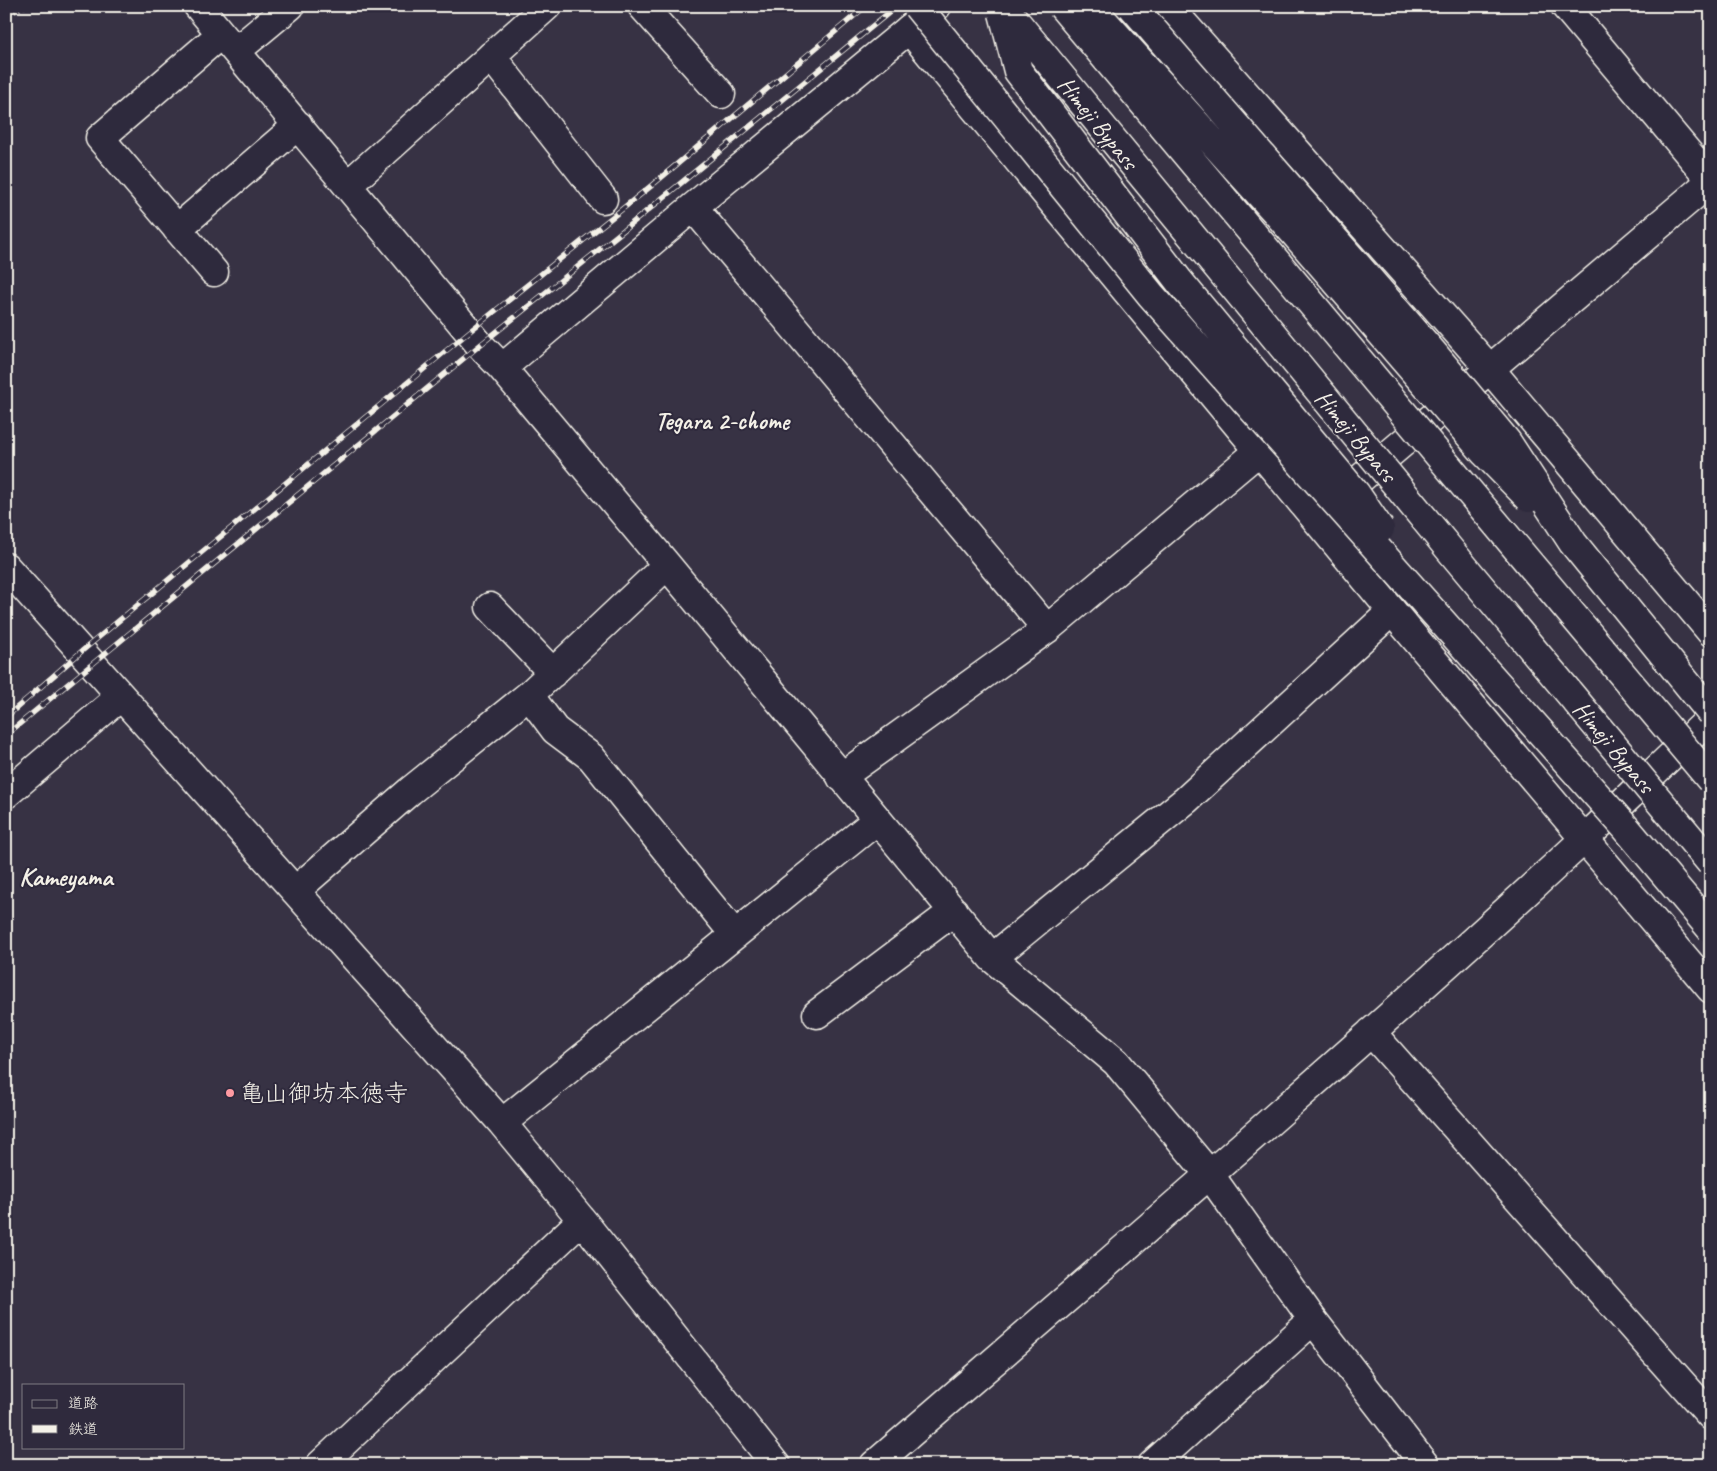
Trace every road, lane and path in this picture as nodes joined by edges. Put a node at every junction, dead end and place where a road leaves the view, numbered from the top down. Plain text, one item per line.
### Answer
1 (26, 6) edge
2 (198, 6) edge
3 (290, 6) edge
4 (547, 6) edge
5 (642, 6) edge
6 (937, 6) edge
7 (1002, 6) edge
8 (1062, 6) edge
9 (1090, 6) edge
10 (1132, 6) edge
11 (1168, 6) edge
12 (1565, 6) edge
13 (6, 17) edge
14 (913, 18) edge
15 (229, 42) junction
16 (491, 56) junction
17 (721, 94) dead end
18 (298, 126) junction
19 (1711, 180) edge
20 (348, 185) junction
21 (603, 199) dead end
22 (693, 207) junction
23 (177, 228) junction
24 (214, 272) dead end
25 (502, 368) junction
26 (1490, 369) junction
27 (1260, 451) junction
28 (1314, 517) junction
29 (1573, 543) junction
30 (667, 565) junction
31 (6, 566) edge
32 (490, 607) dead end
33 (1392, 611) junction
34 (1047, 629) junction
35 (1449, 629) junction
36 (1711, 632) edge
37 (553, 672) junction
38 (529, 695) junction
39 (121, 696) junction
40 (1711, 713) edge
41 (1711, 718) edge
42 (841, 777) junction
43 (1711, 780) edge
44 (6, 794) edge
45 (877, 820) junction
46 (1584, 839) junction
47 (1711, 863) edge
48 (295, 891) junction
49 (954, 911) junction
50 (1711, 929) edge
51 (735, 935) junction
52 (992, 958) junction
53 (1711, 989) edge
54 (817, 1014) dead end
55 (1371, 1032) junction
56 (502, 1123) junction
57 (1210, 1175) junction
58 (582, 1220) junction
59 (1314, 1320) junction
60 (1711, 1416) edge
61 (335, 1460) edge
62 (776, 1465) edge
63 (874, 1465) edge
64 (1152, 1465) edge
65 (1425, 1465) edge

1 - 13 path
2 - 15 main road
3 - 15 main road
4 - 16 main road
5 - 17 main road
6 - 14 main road
7 - 35 main road, bridge
7 - 47 main road, Himeji Bypass, bridge
8 - 43 main road, Himeji Bypass, bridge
9 - 29 main road, bridge
10 - 29 main road, bridge
11 - 26 main road
12 - 19 main road
14 - 22 main road
14 - 27 main road
14 - 35 main road, bridge
15 - 18 main road
15 - 23 main road
16 - 20 main road
16 - 21 main road
18 - 20 main road
18 - 23 main road
19 - 26 main road
20 - 25 main road
22 - 25 main road
22 - 34 main road
23 - 24 main road
25 - 30 main road
26 - 28 main road
26 - 36 main road
27 - 28 main road
27 - 34 main road
28 - 33 main road
29 - 40 main road, bridge
30 - 37 main road
30 - 42 main road
31 - 39 main road
32 - 37 main road
33 - 46 main road
33 - 52 main road
34 - 42 main road
35 - 50 main road, bridge
37 - 38 main road
38 - 48 main road
38 - 51 main road
39 - 44 main road
39 - 48 main road
41 - 46 main road
42 - 45 main road
45 - 49 main road
45 - 51 main road
46 - 53 main road
46 - 55 main road
48 - 56 main road
49 - 52 main road
49 - 54 main road
51 - 56 main road
52 - 57 main road
55 - 57 main road
55 - 60 main road
56 - 58 main road
57 - 59 main road
57 - 63 main road
58 - 61 main road
58 - 62 main road
59 - 64 main road
59 - 65 main road

